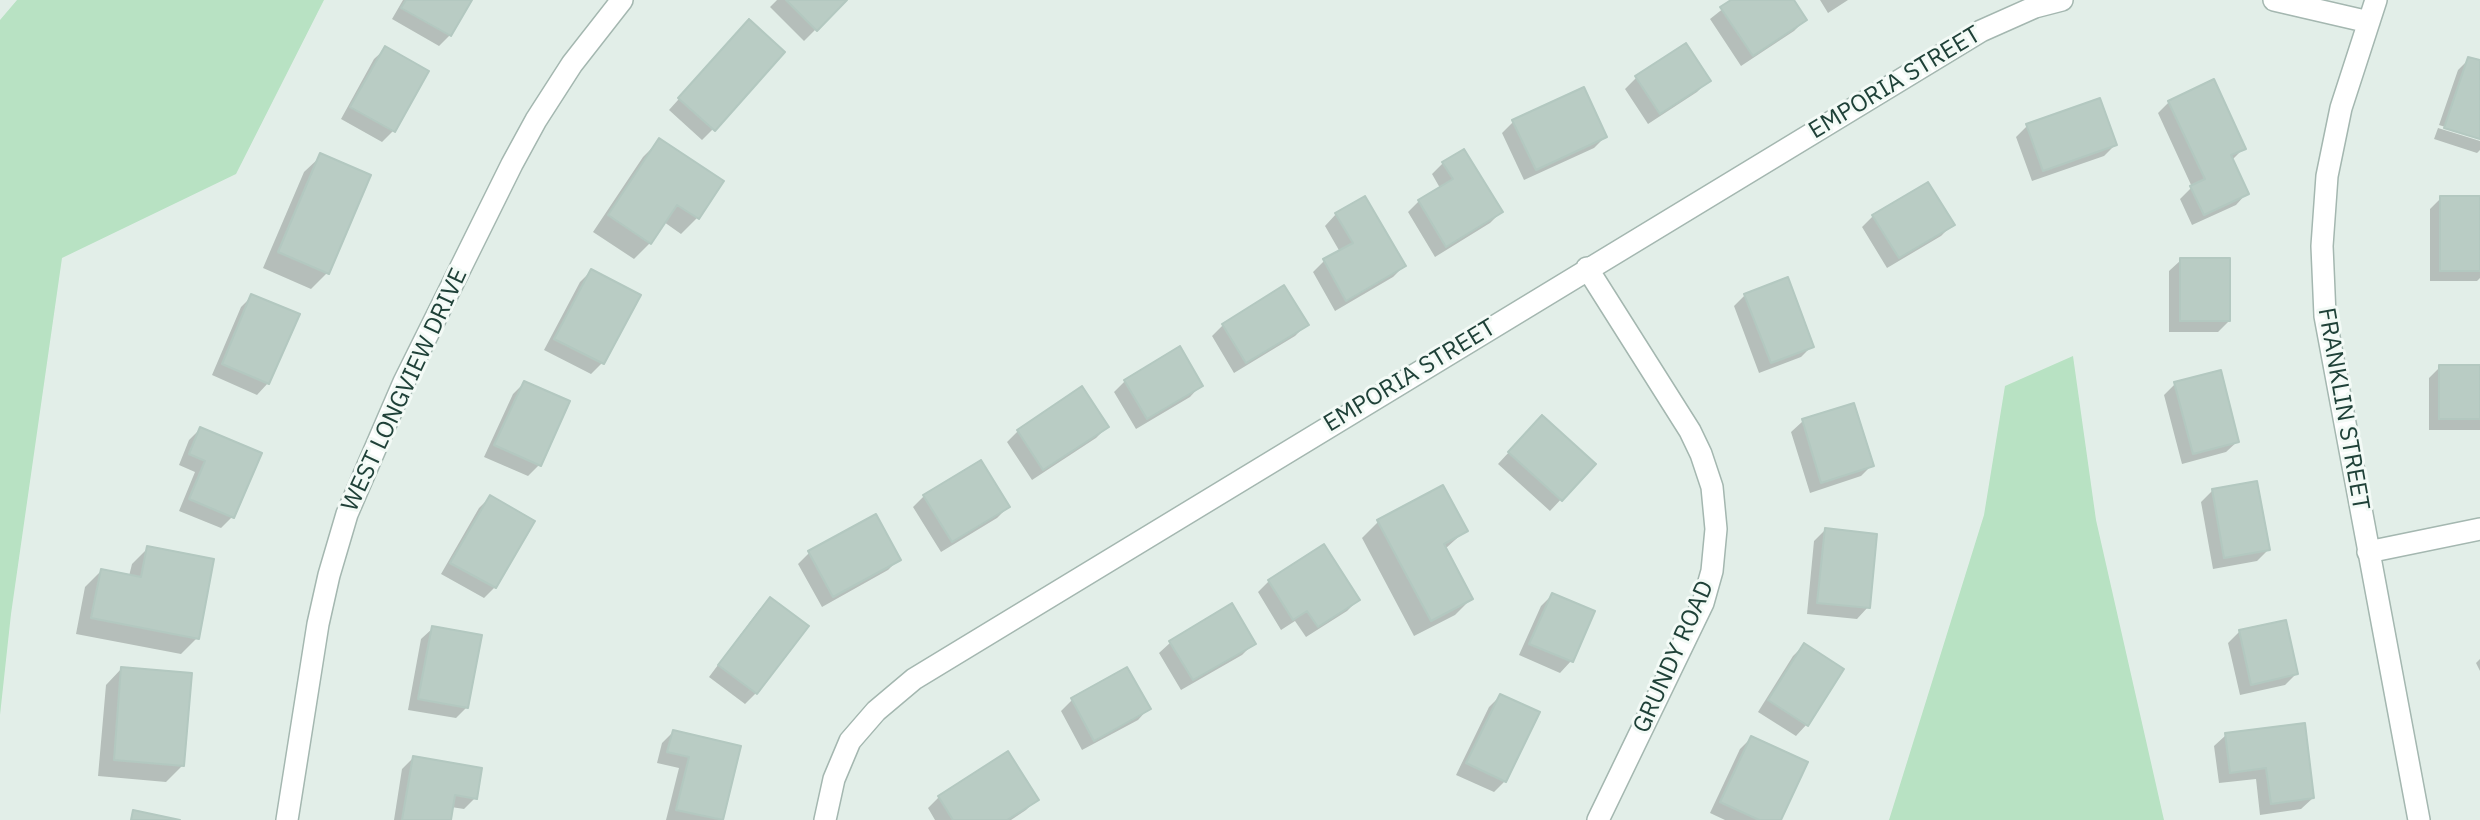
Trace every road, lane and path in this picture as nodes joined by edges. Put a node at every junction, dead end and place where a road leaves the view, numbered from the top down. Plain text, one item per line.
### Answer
1 (622, 0) edge
2 (2062, 0) edge
3 (2274, 0) edge
4 (2376, 0) edge
5 (2369, 22) junction
6 (1587, 268) junction
7 (2480, 529) edge
8 (2368, 552) junction
9 (287, 820) edge
10 (825, 820) edge
11 (1598, 820) edge
12 (2419, 820) edge

1 - 9 street, WEST LONGVIEW DRIVE
2 - 6 street, EMPORIA STREET
3 - 5 street
4 - 5 street, FRANKLIN STREET
5 - 8 street, FRANKLIN STREET
6 - 10 street, EMPORIA STREET
6 - 11 street, GRUNDY ROAD
7 - 8 street
8 - 12 street, FRANKLIN STREET

